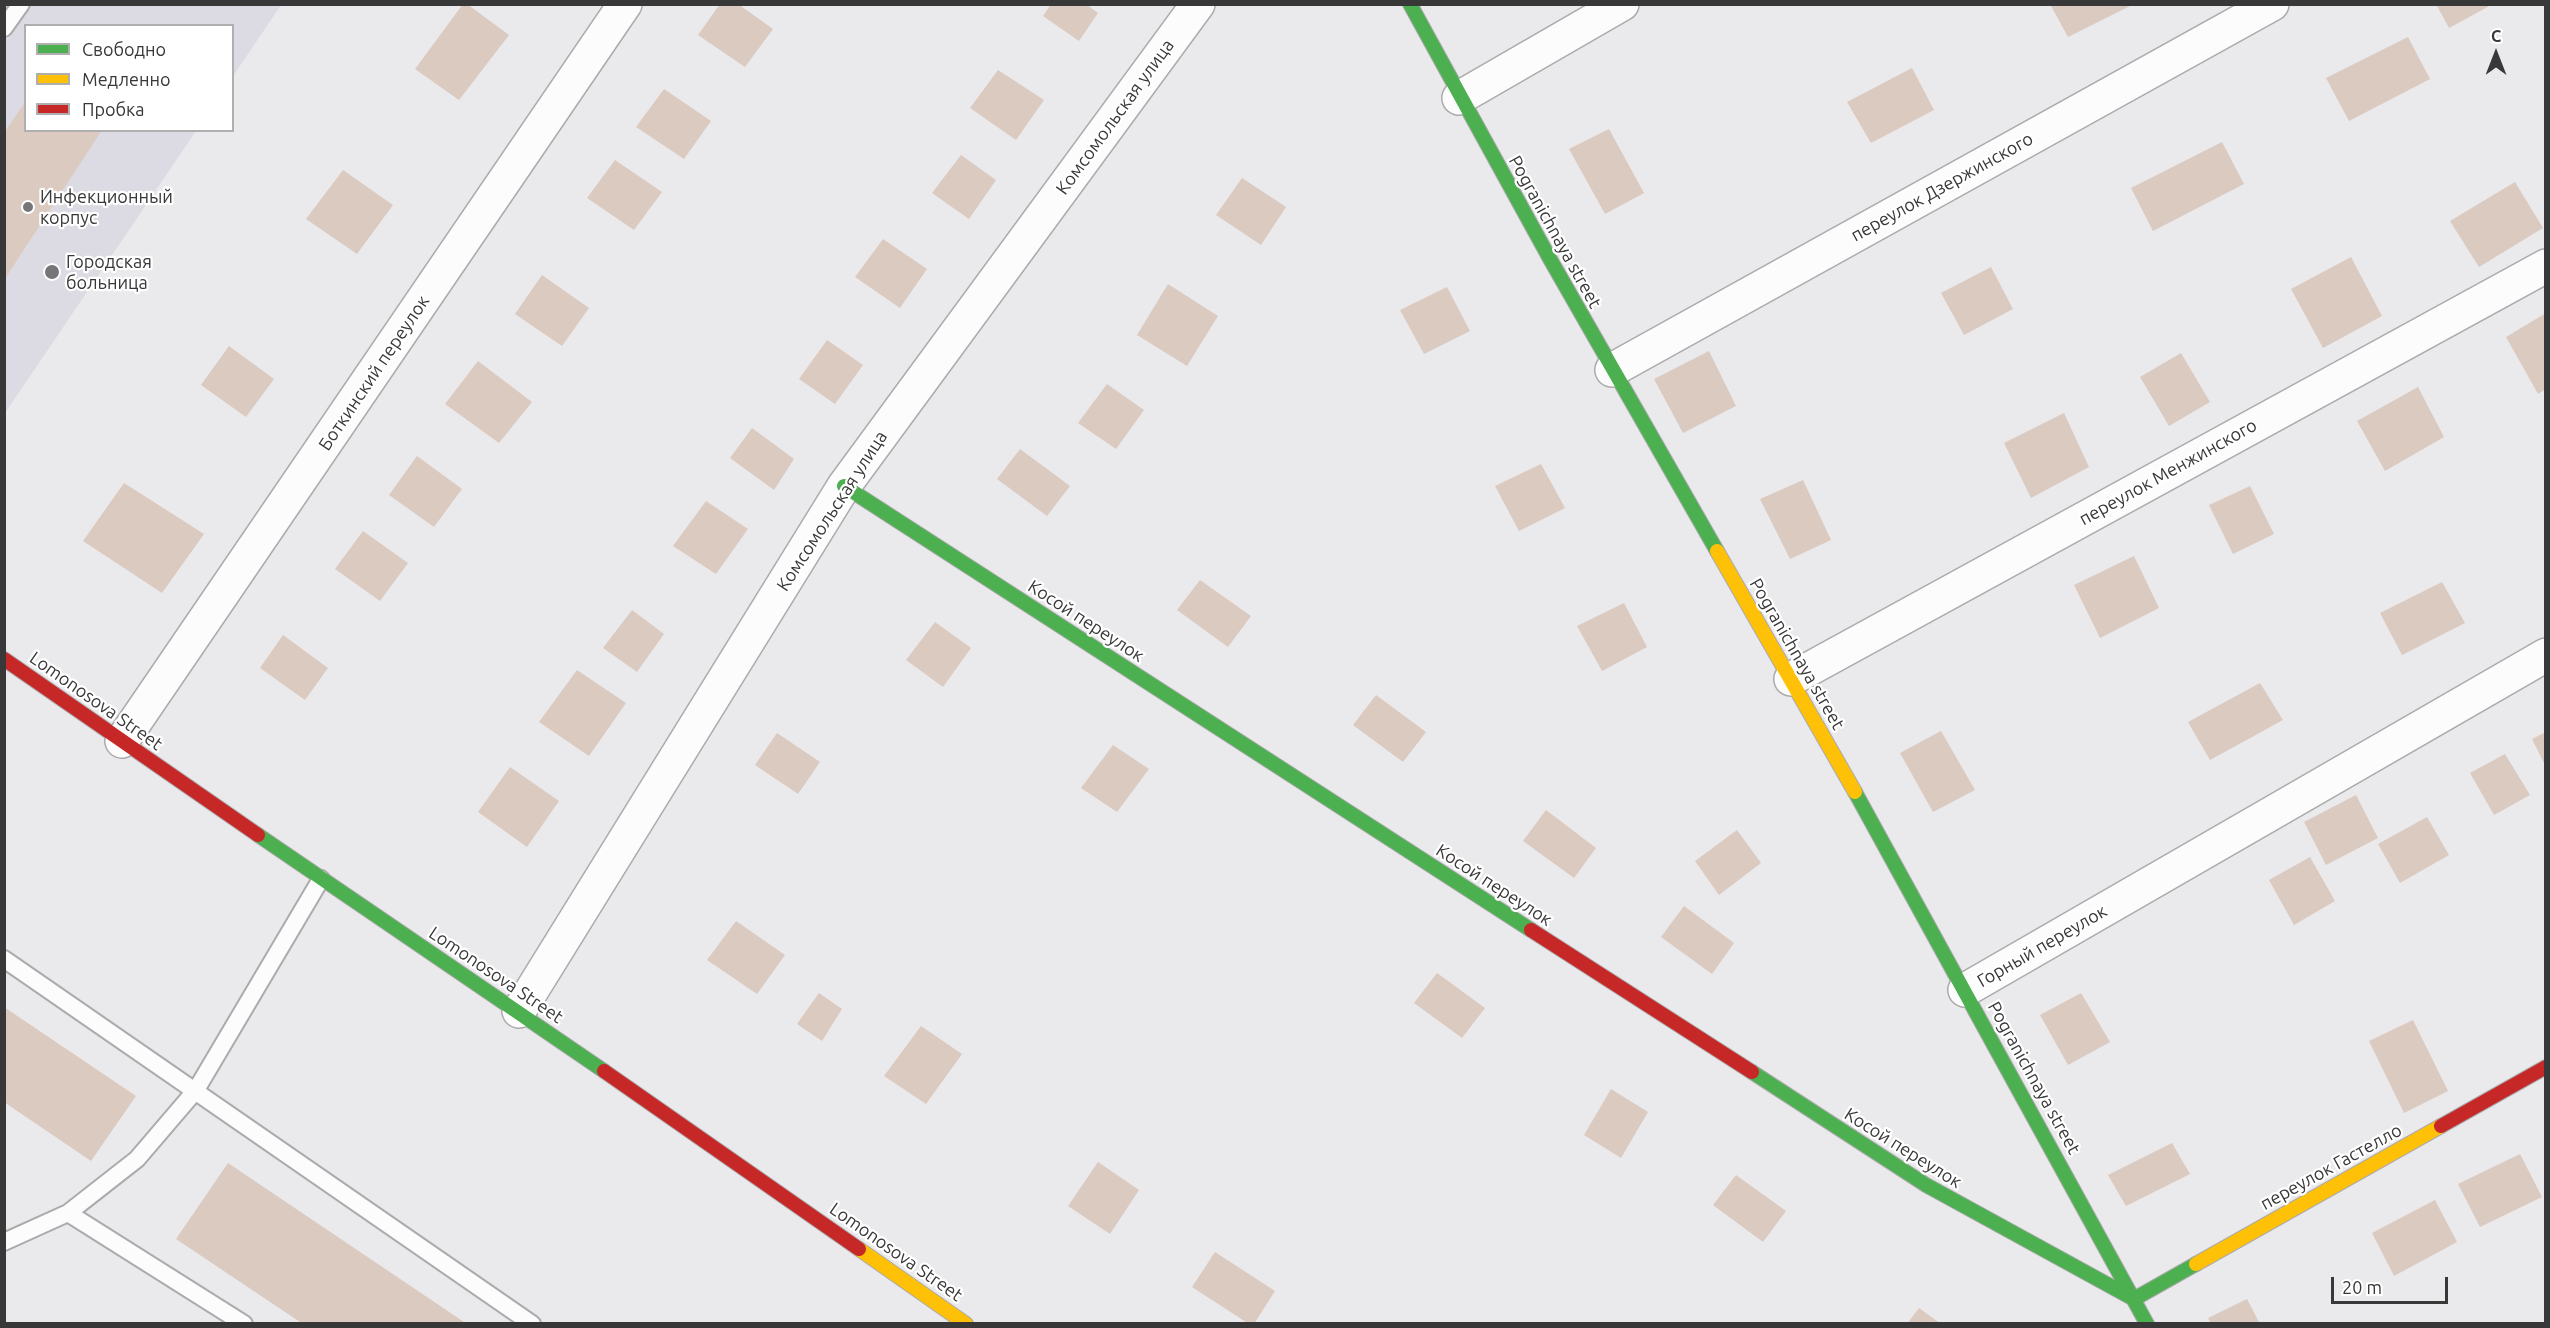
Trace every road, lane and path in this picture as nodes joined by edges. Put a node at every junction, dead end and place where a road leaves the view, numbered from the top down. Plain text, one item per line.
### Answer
1 (21, 4) edge
2 (626, 4) edge
3 (1198, 4) edge
4 (1410, 4) edge
5 (1622, 4) edge
6 (2272, 4) edge
7 (4, 28) edge
8 (1459, 98) junction
9 (2546, 266) edge
10 (1612, 370) junction
11 (844, 486) junction
12 (2546, 654) edge
13 (4, 659) edge
14 (2546, 660) edge
15 (1791, 679) junction
16 (122, 741) junction
17 (321, 879) junction
18 (4, 959) edge
19 (1965, 990) junction
20 (519, 1011) junction
21 (2546, 1067) edge
22 (196, 1090) junction
23 (68, 1213) junction
24 (4, 1242) edge
25 (2134, 1299) junction
26 (244, 1323) edge
27 (532, 1323) edge
28 (966, 1323) edge
29 (2147, 1323) edge

1 - 7 lane
2 - 16 street, Боткинский переулок
3 - 11 street, Комсомольская улица
4 - 8 street, Pogranichnaya street
5 - 8 street
6 - 10 street, переулок Дзержинского
8 - 10 street, Pogranichnaya street
9 - 15 street, переулок Менжинского
10 - 15 street, Pogranichnaya street
11 - 20 street, Комсомольская улица
11 - 25 street, Косой переулок
12 - 19 street, Горный переулок
13 - 16 street, Lomonosova Street
14 - 19 street, Горный переулок
15 - 19 street, Pogranichnaya street
16 - 17 street, Lomonosova Street
17 - 20 street, Lomonosova Street
17 - 22 lane
18 - 22 lane
19 - 25 street, Pogranichnaya street
20 - 28 street, Lomonosova Street
21 - 25 street, переулок Гастелло
22 - 23 lane
22 - 27 lane
23 - 24 lane
23 - 26 lane
25 - 29 street, Pogranichnaya street

